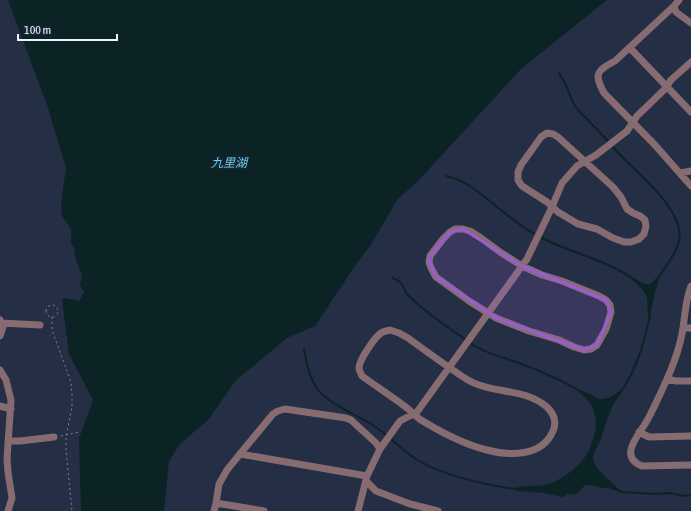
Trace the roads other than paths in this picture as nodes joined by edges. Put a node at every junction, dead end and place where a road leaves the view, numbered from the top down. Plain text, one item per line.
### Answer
1 (679, 0) edge
2 (674, 6) junction
3 (687, 18) edge
4 (691, 23) edge
5 (630, 48) junction
6 (689, 66) edge
7 (667, 86) junction
8 (691, 112) edge
9 (633, 122) junction
10 (585, 161) junction
11 (691, 171) edge
12 (680, 173) junction
13 (691, 186) edge
14 (552, 207) junction
15 (522, 266) junction
16 (691, 286) edge
17 (488, 313) junction
18 (1, 322) edge
19 (40, 325) dead end
20 (683, 328) junction
21 (691, 328) edge
22 (0, 336) edge
23 (449, 368) junction
24 (0, 370) edge
25 (667, 379) junction
26 (691, 381) edge
27 (0, 406) edge
28 (10, 409) junction
29 (413, 414) junction
30 (639, 432) junction
31 (691, 436) edge
32 (54, 437) road end
33 (8, 441) junction
34 (380, 449) junction
35 (240, 454) junction
36 (691, 465) edge
37 (0, 475) edge
38 (9, 477) junction
39 (367, 478) junction
40 (216, 503) junction
41 (8, 511) edge
42 (214, 511) edge
43 (264, 511) edge
44 (358, 511) edge
45 (438, 511) edge

1 - 2 street
2 - 3 street
2 - 5 street
3 - 4 street
5 - 7 street
5 - 9 street
6 - 7 street
7 - 8 street
7 - 9 street
9 - 10 street
9 - 12 street
10 - 14 street
10 - 14 street
10 - 14 street
11 - 12 street
12 - 13 street
14 - 15 street
15 - 17 street
15 - 17 street
15 - 17 street
16 - 20 street
17 - 23 street
18 - 19 street
18 - 22 street
20 - 21 street
20 - 25 street
23 - 29 street
23 - 29 street
23 - 29 street
24 - 28 street
25 - 26 street
25 - 30 street
27 - 28 street
28 - 33 street
29 - 34 street
30 - 31 street
30 - 36 street
32 - 33 street
33 - 38 street
34 - 35 street
34 - 39 street
35 - 39 street
35 - 40 street
37 - 38 street
38 - 41 street
39 - 44 street
39 - 45 street
40 - 42 street
40 - 43 street

